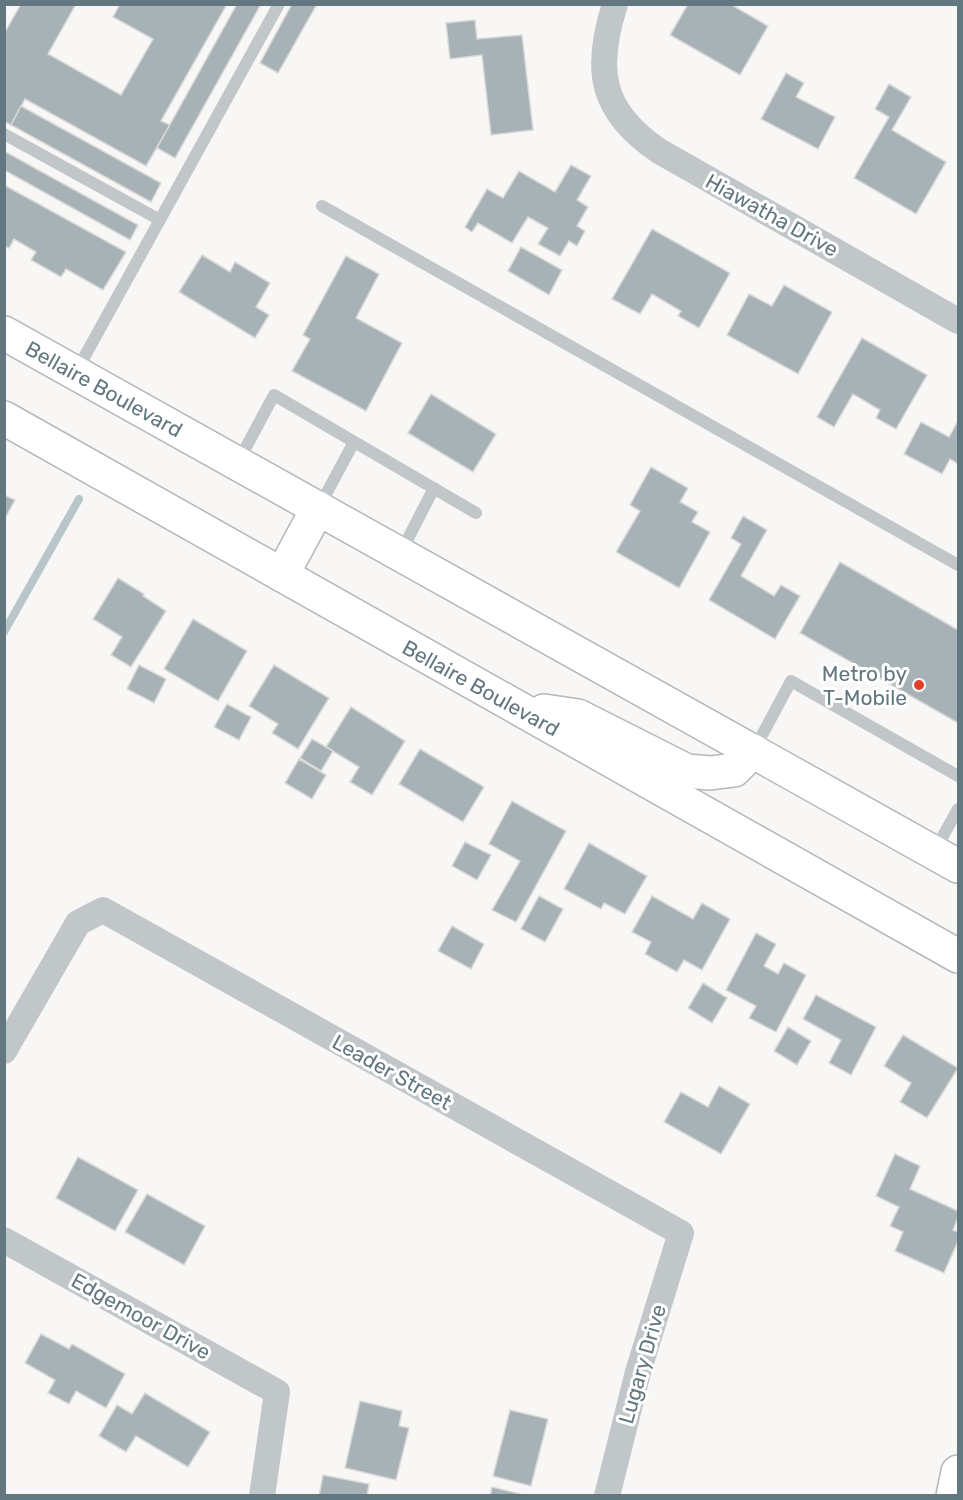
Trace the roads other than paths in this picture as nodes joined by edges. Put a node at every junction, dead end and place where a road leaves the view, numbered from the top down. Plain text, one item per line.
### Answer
1 (279, 4) edge
2 (615, 4) edge
3 (4, 134) edge
4 (322, 206) dead end
5 (160, 220) junction
6 (958, 321) edge
7 (4, 333) edge
8 (75, 373) junction
9 (4, 418) edge
10 (354, 442) junction
11 (238, 463) junction
12 (434, 488) junction
13 (318, 508) junction
14 (476, 513) dead end
15 (400, 554) junction
16 (958, 566) edge
17 (282, 575) junction
18 (513, 705) junction
19 (753, 751) junction
20 (958, 776) edge
21 (958, 809) edge
22 (946, 859) edge
23 (958, 956) edge
24 (4, 1051) edge
25 (681, 1233) joint
26 (4, 1240) edge
27 (958, 1472) edge
28 (262, 1496) edge
29 (607, 1496) edge
30 (953, 1496) edge

1 - 5 lane
2 - 6 street, Hiawatha Drive
3 - 5 lane
4 - 16 lane
5 - 8 lane
7 - 8 main road, Bellaire Boulevard
8 - 11 main road, Bellaire Boulevard
9 - 17 main road, Bellaire Boulevard
10 - 11 lane
10 - 12 lane
10 - 13 lane
11 - 13 main road, Bellaire Boulevard
12 - 14 lane
12 - 15 lane
13 - 15 main road, Bellaire Boulevard
13 - 17 main road
15 - 19 main road, Bellaire Boulevard
17 - 18 main road, Bellaire Boulevard
18 - 19 main road
18 - 23 main road, Bellaire Boulevard
19 - 20 lane
19 - 22 main road, Bellaire Boulevard
21 - 22 lane
24 - 25 street, Leader Street
25 - 29 street, Lugary Drive
26 - 28 street, Edgemoor Drive
27 - 30 main road

